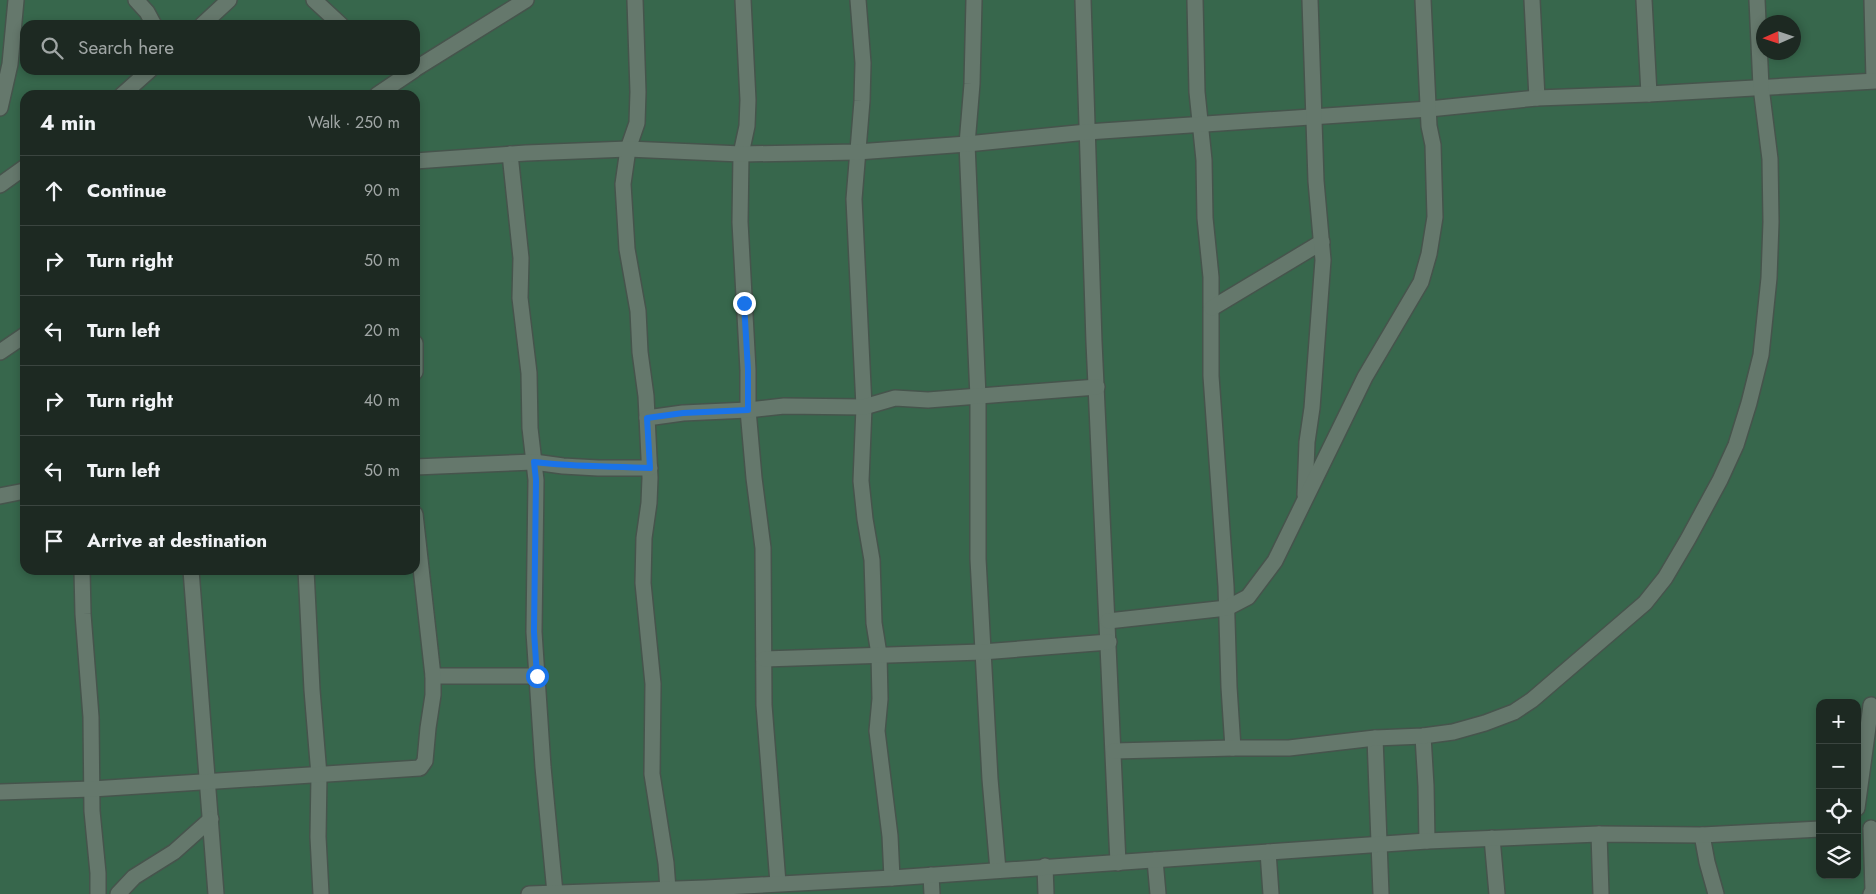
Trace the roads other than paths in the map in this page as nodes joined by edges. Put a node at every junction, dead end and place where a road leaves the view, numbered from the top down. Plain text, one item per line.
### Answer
1 (16, 0) edge
2 (136, 0) edge
3 (229, 0) edge
4 (314, 0) edge
5 (526, 0) edge
6 (635, 0) edge
7 (744, 0) edge
8 (858, 0) edge
9 (974, 0) edge
10 (1083, 0) edge
11 (1195, 0) edge
12 (1310, 0) edge
13 (1424, 0) edge
14 (1532, 0) edge
15 (1644, 0) edge
16 (1756, 0) edge
17 (1872, 0) edge
18 (151, 20) edge
19 (207, 20) edge
20 (336, 20) edge
21 (6, 39) edge
22 (420, 66) edge
23 (144, 75) edge
24 (392, 75) edge
25 (1875, 80) edge
26 (1761, 87) junction
27 (128, 90) edge
28 (381, 90) edge
29 (1649, 94) junction
30 (1537, 98) junction
31 (0, 108) edge
32 (1429, 109) junction
33 (1314, 117) junction
34 (1201, 125) junction
35 (1087, 132) junction
36 (967, 144) junction
37 (628, 149) junction
38 (857, 152) junction
39 (510, 154) junction
40 (741, 154) junction
41 (420, 161) edge
42 (20, 171) edge
43 (0, 185) edge
44 (1322, 242) junction
45 (1212, 308) junction
46 (20, 338) edge
47 (0, 352) edge
48 (1096, 387) junction
49 (978, 397) junction
50 (864, 406) junction
51 (748, 410) junction
52 (647, 418) junction
53 (534, 462) junction
54 (420, 467) edge
55 (650, 468) junction
56 (20, 492) edge
57 (0, 496) edge
58 (1305, 502) junction
59 (420, 559) edge
60 (82, 575) edge
61 (192, 575) edge
62 (306, 575) edge
63 (1227, 608) junction
64 (1108, 621) junction
65 (1109, 642) junction
66 (982, 652) junction
67 (879, 654) junction
68 (764, 659) junction
69 (433, 676) junction
70 (537, 676) junction
71 (1871, 705) dead end
72 (1423, 736) junction
73 (1375, 738) junction
74 (1233, 748) junction
75 (1114, 751) junction
76 (320, 775) junction
77 (208, 782) junction
78 (92, 789) junction
79 (1860, 789) edge
80 (0, 792) edge
81 (212, 819) junction
82 (1868, 828) edge
83 (1816, 829) edge
84 (1599, 834) junction
85 (1702, 835) junction
86 (1492, 838) junction
87 (1427, 841) junction
88 (1379, 844) junction
89 (1268, 852) junction
90 (1155, 860) junction
91 (1118, 863) junction
92 (1045, 866) junction
93 (998, 870) junction
94 (931, 875) junction
95 (892, 878) junction
96 (778, 883) junction
97 (668, 888) junction
98 (818, 888) edge
99 (706, 891) edge
100 (555, 893) junction
101 (591, 893) edge
102 (1872, 893) edge
103 (98, 894) edge
104 (118, 894) edge
105 (216, 894) edge
106 (321, 894) edge
107 (529, 894) edge
108 (932, 894) edge
109 (1046, 894) edge
110 (1158, 894) edge
111 (1271, 894) edge
112 (1381, 894) edge
113 (1497, 894) edge
114 (1601, 894) edge
115 (1716, 894) edge

1 - 21 street
2 - 18 street
3 - 19 street
4 - 20 street
5 - 22 street
6 - 37 street
7 - 40 street
8 - 38 street
9 - 36 street
10 - 35 street
11 - 34 street
12 - 33 street
13 - 32 street
14 - 30 street
15 - 29 street
16 - 26 street
17 - 25 street
21 - 31 street
23 - 27 street
24 - 28 street
25 - 26 street
26 - 29 street
26 - 72 street
29 - 30 street
30 - 32 street
32 - 33 street
32 - 58 street
33 - 34 street
33 - 44 street
34 - 35 street
34 - 45 street
35 - 36 street
35 - 48 street
36 - 38 street
36 - 49 street
37 - 39 street
37 - 40 street
37 - 52 street
38 - 40 street
38 - 50 street
39 - 41 street
39 - 53 street
40 - 51 street
42 - 43 street
44 - 45 street
44 - 58 street
45 - 63 street
46 - 47 street
48 - 49 street
48 - 64 street
49 - 50 street
49 - 66 street
50 - 51 street
50 - 67 street
51 - 52 street
51 - 68 street
52 - 55 street
53 - 54 street
53 - 55 street
53 - 70 street
55 - 97 street
56 - 57 street
58 - 63 street
59 - 69 street
60 - 78 street
61 - 77 street
62 - 76 street
63 - 64 street
63 - 74 street
64 - 65 street
65 - 66 street
65 - 75 street
66 - 67 street
66 - 93 street
67 - 68 street
67 - 95 street
68 - 96 street
69 - 70 street
69 - 76 street
70 - 100 street
71 - 79 street
72 - 73 street
72 - 87 street
73 - 74 street
73 - 88 street
74 - 75 street
75 - 91 street
76 - 77 street
76 - 106 street
77 - 78 street
77 - 81 street
78 - 80 street
78 - 103 street
81 - 104 street
81 - 105 street
82 - 102 street
83 - 85 street
84 - 85 street
84 - 86 street
84 - 114 street
85 - 115 street
86 - 87 street
86 - 113 street
87 - 88 street
88 - 89 street
88 - 112 street
89 - 90 street
89 - 111 street
90 - 91 street
90 - 110 street
91 - 92 street
92 - 93 street
92 - 109 street
93 - 94 street
94 - 95 street
94 - 108 street
95 - 98 street
96 - 98 street
96 - 99 street
97 - 99 street
97 - 101 street
100 - 101 street
100 - 107 street

